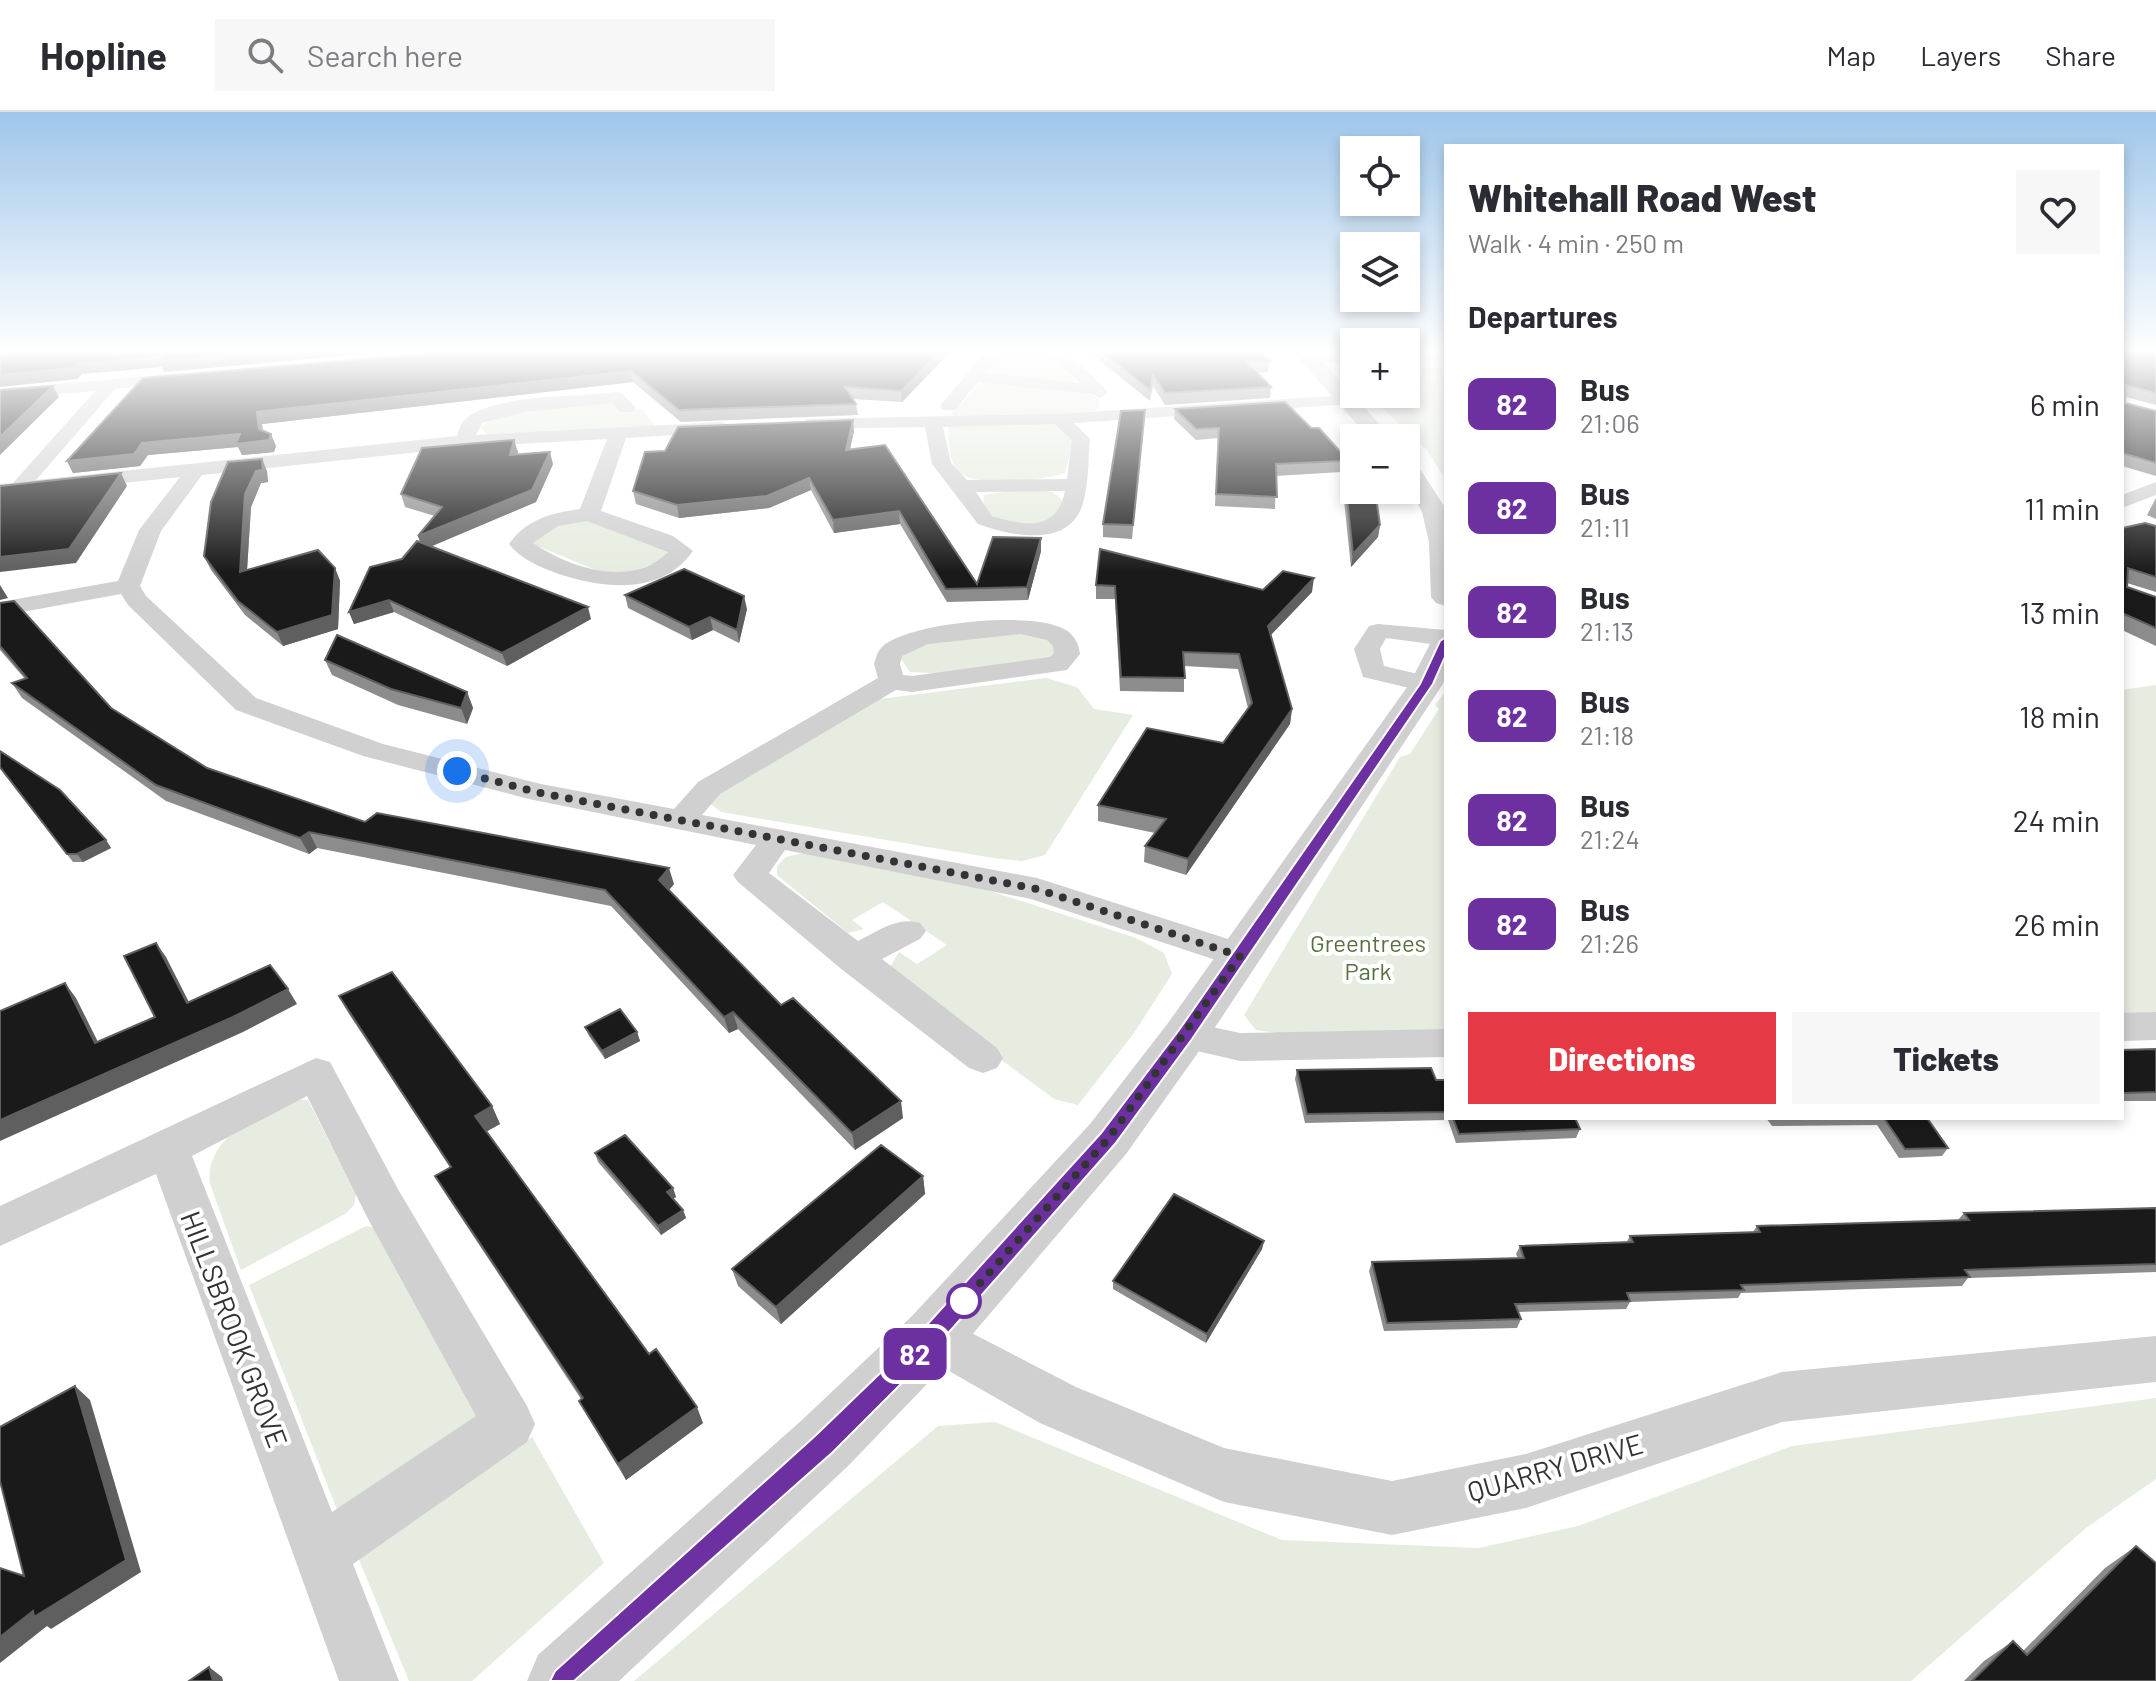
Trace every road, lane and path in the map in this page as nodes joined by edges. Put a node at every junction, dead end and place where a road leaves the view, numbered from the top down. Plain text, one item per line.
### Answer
1 (71, 425) edge
2 (470, 425) edge
3 (933, 425) edge
4 (1066, 425) edge
5 (746, 426) edge
6 (619, 431) junction
7 (466, 441) junction
8 (196, 469) junction
9 (2124, 482) edge
10 (1420, 484) edge
11 (1074, 485) junction
12 (962, 486) junction
13 (2153, 488) edge
14 (10, 489) edge
15 (2124, 501) edge
16 (589, 514) junction
17 (1444, 538) edge
18 (128, 586) junction
19 (0, 609) edge
20 (1442, 652) edge
21 (892, 681) junction
22 (681, 820) junction
23 (778, 838) junction
24 (908, 931) dead end
25 (1240, 956) junction
26 (853, 959) junction
27 (2156, 1026) edge
28 (2124, 1027) edge
29 (1185, 1035) junction
30 (1444, 1043) edge
31 (983, 1058) dead end
32 (168, 1149) junction
33 (0, 1227) edge
34 (933, 1336) junction
35 (2156, 1359) edge
36 (319, 1554) junction
37 (369, 1681) edge
38 (564, 1681) edge

1 - 14 street
2 - 7 street
3 - 12 street
4 - 11 street
5 - 6 street
6 - 7 street
6 - 16 street
7 - 8 street
8 - 14 street
8 - 18 street
9 - 13 street
10 - 17 street
11 - 12 street
11 - 12 street
13 - 15 street
16 - 16 street
18 - 19 street
18 - 22 street
20 - 25 street
21 - 21 street
21 - 22 street
22 - 23 street
23 - 25 street
23 - 26 street
24 - 26 street
25 - 29 street
26 - 31 street
27 - 28 street
29 - 30 street
29 - 34 street
32 - 33 street
32 - 36 street, HILLSBROOK GROVE
32 - 36 street
34 - 35 street, QUARRY DRIVE
34 - 38 street
36 - 37 street, HILLSBROOK GROVE

